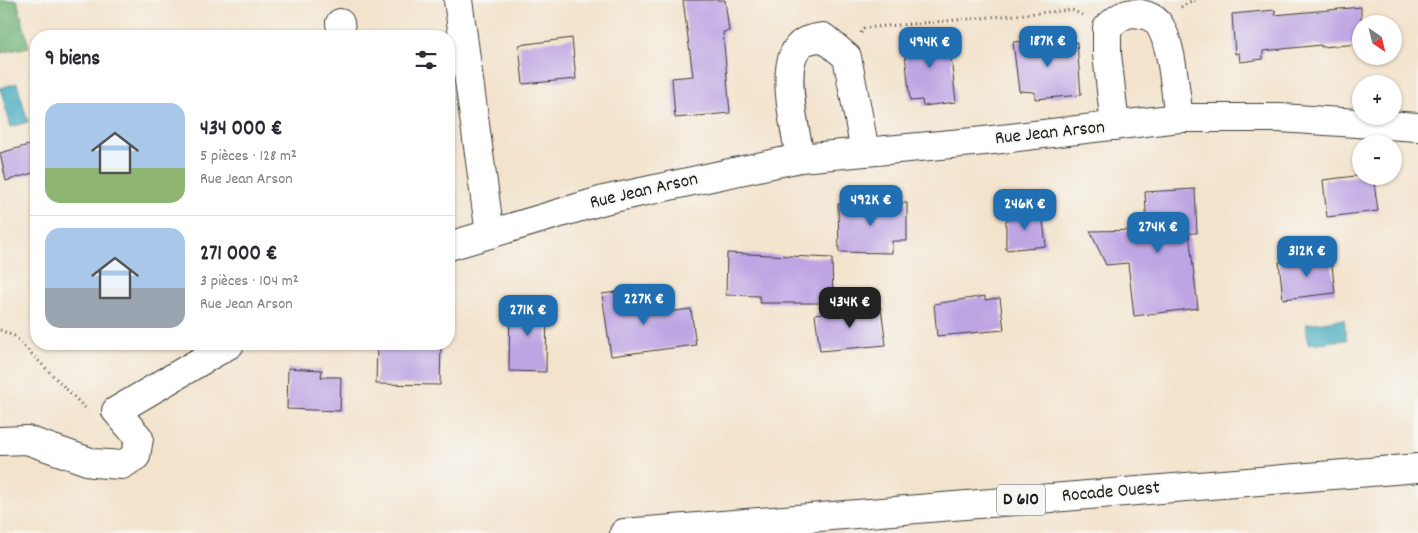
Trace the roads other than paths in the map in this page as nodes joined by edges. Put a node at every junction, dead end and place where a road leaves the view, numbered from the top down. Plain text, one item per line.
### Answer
1 (458, 0) edge
2 (1180, 118) junction
3 (1115, 126) junction
4 (1418, 127) edge
5 (865, 151) junction
6 (800, 158) junction
7 (490, 234) junction
8 (455, 244) edge
9 (220, 350) edge
10 (0, 441) edge
11 (1418, 468) edge
12 (624, 533) edge

1 - 7 street
2 - 3 street, Rue Jean Arson
2 - 3 street, Rue Jean Arson
2 - 4 street, Rue Jean Arson
3 - 5 street, Rue Jean Arson
5 - 6 street, Rue Jean Arson
5 - 6 street
6 - 7 street, Rue Jean Arson
7 - 8 street, Rue Jean Arson
9 - 10 street
11 - 12 street, Rocade Ouest / D 610

